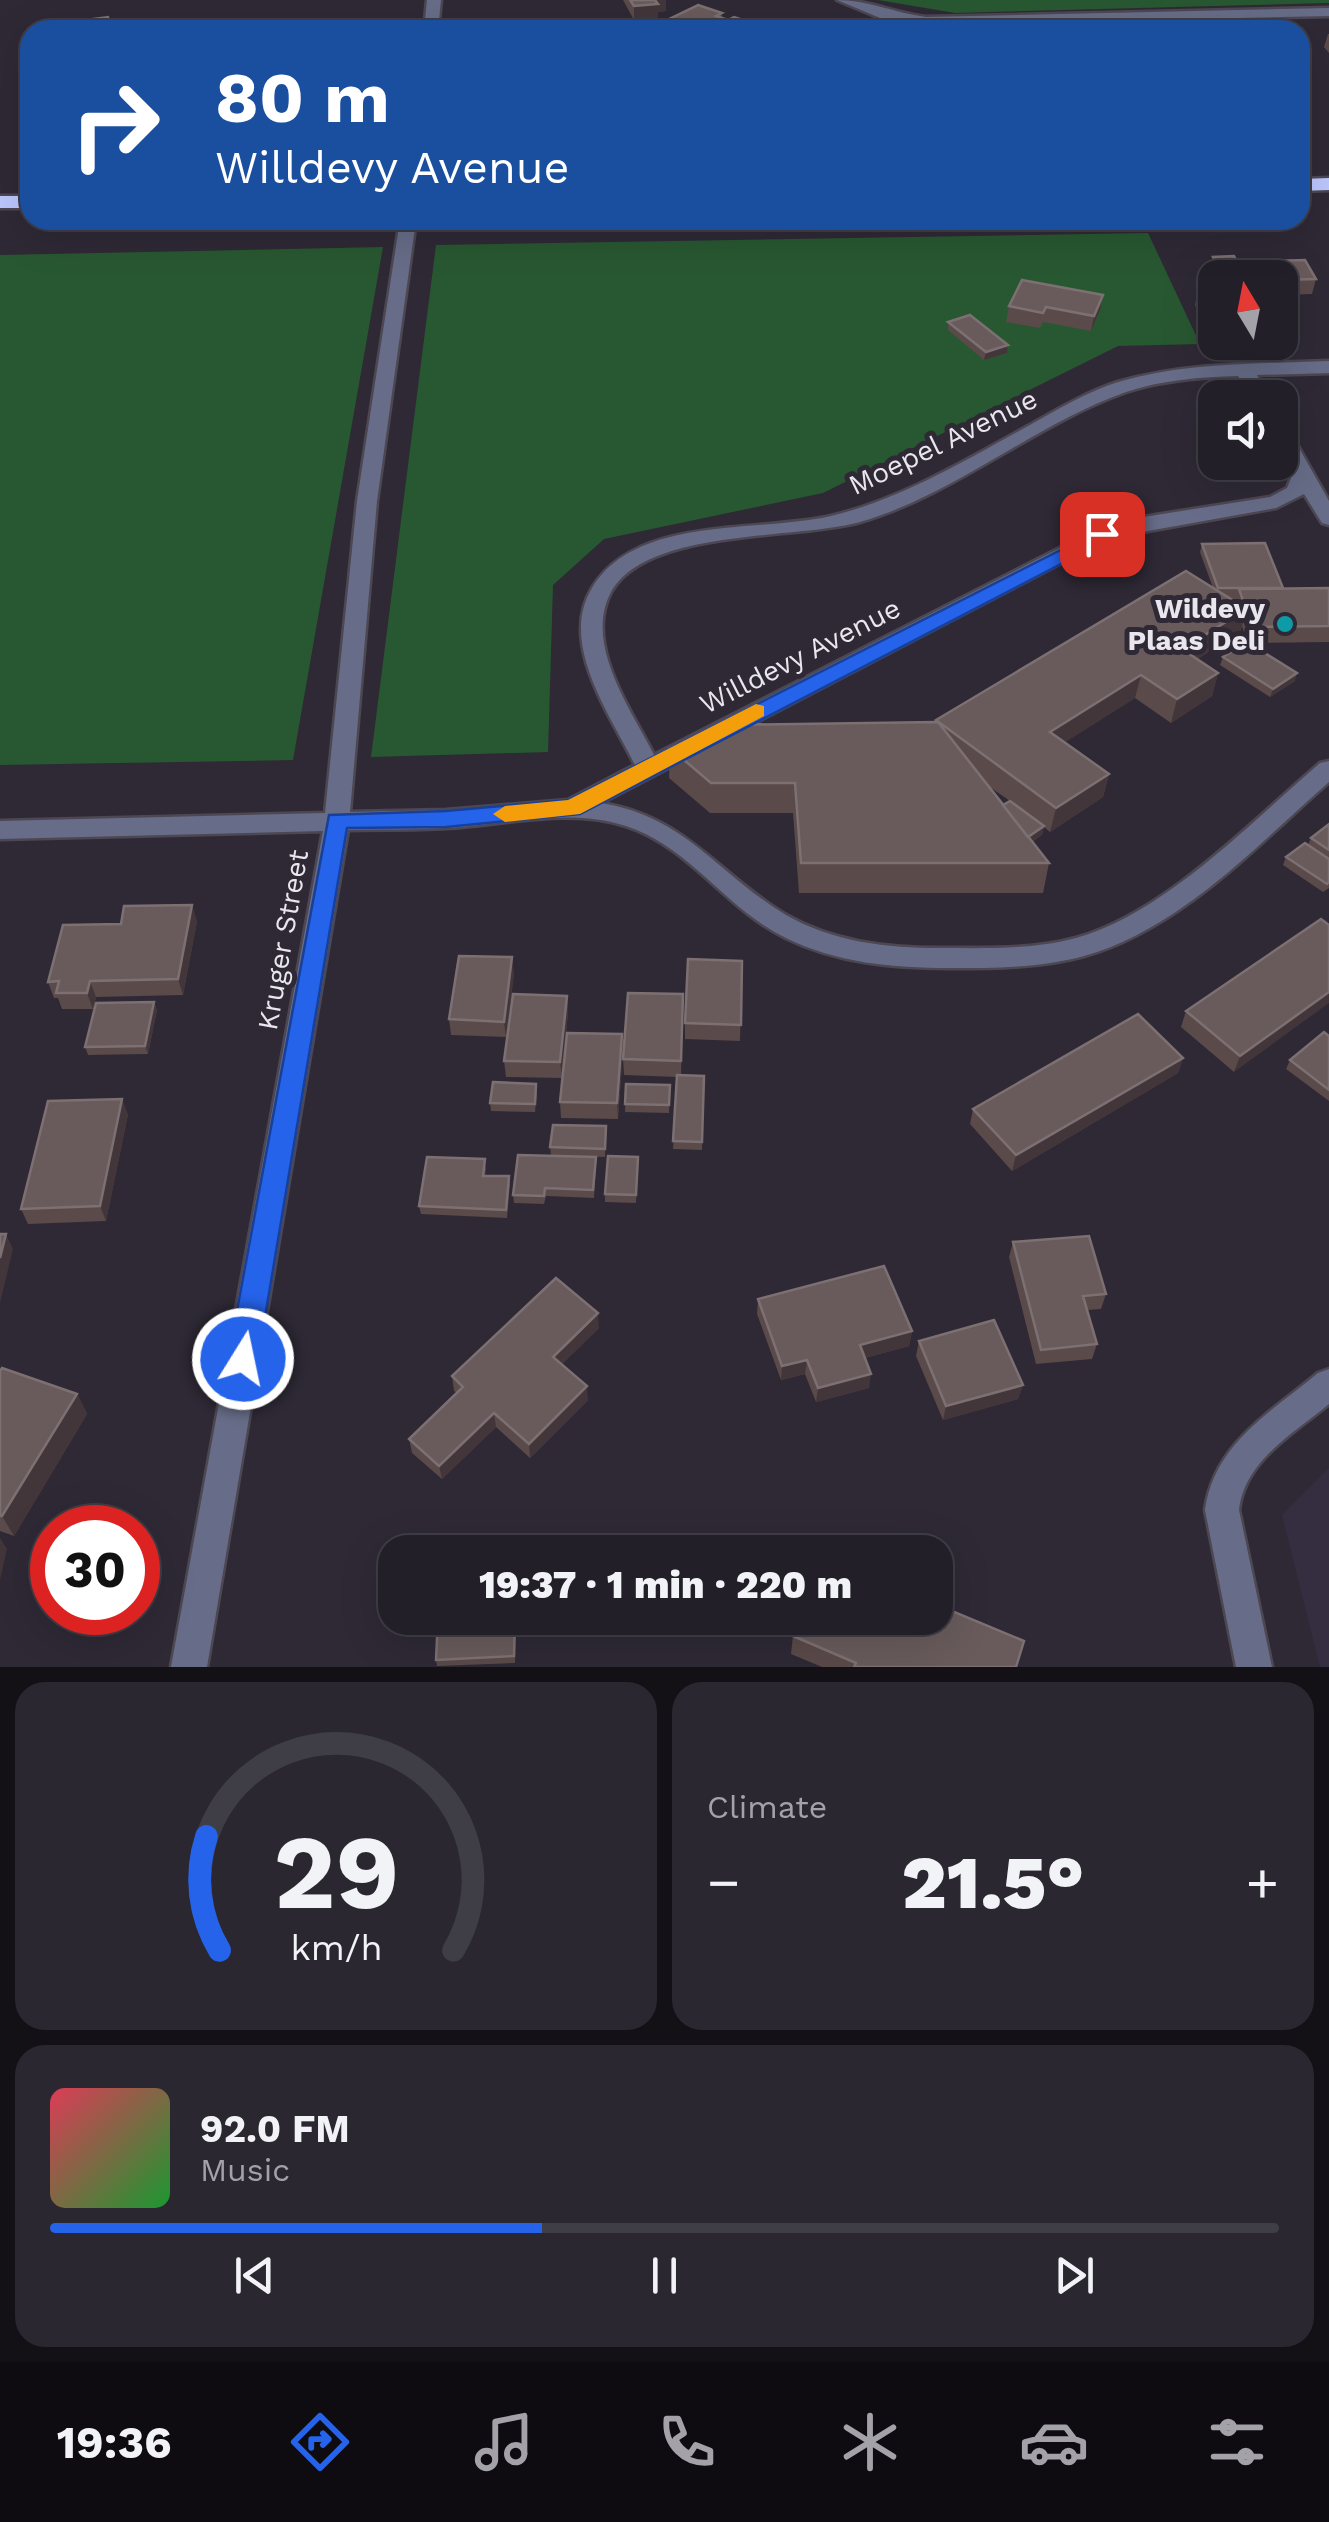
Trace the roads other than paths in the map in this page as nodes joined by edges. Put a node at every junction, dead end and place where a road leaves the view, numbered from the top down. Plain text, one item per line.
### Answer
1 (844, 0) edge
2 (1329, 12) edge
3 (917, 20) edge
4 (971, 20) edge
5 (407, 230) edge
6 (1329, 368) edge
7 (1245, 371) junction
8 (1250, 380) edge
9 (1298, 465) edge
10 (1302, 472) junction
11 (1329, 519) edge
12 (648, 767) junction
13 (1329, 770) edge
14 (572, 808) junction
15 (337, 820) junction
16 (0, 830) edge
17 (1329, 1384) edge
18 (189, 1667) edge
19 (1254, 1667) edge

1 - 3 street
2 - 4 street
5 - 15 street, Kruger Street
6 - 7 street, Moepel Avenue
7 - 8 street
7 - 12 street, Moepel Avenue
9 - 10 street
10 - 11 street
10 - 12 street, Willdevy Avenue
12 - 14 street, Willdevy Avenue
13 - 14 street
14 - 15 street, Willdevy Avenue
15 - 16 street, Willdevy Avenue
15 - 18 street, Kruger Street
17 - 19 street

